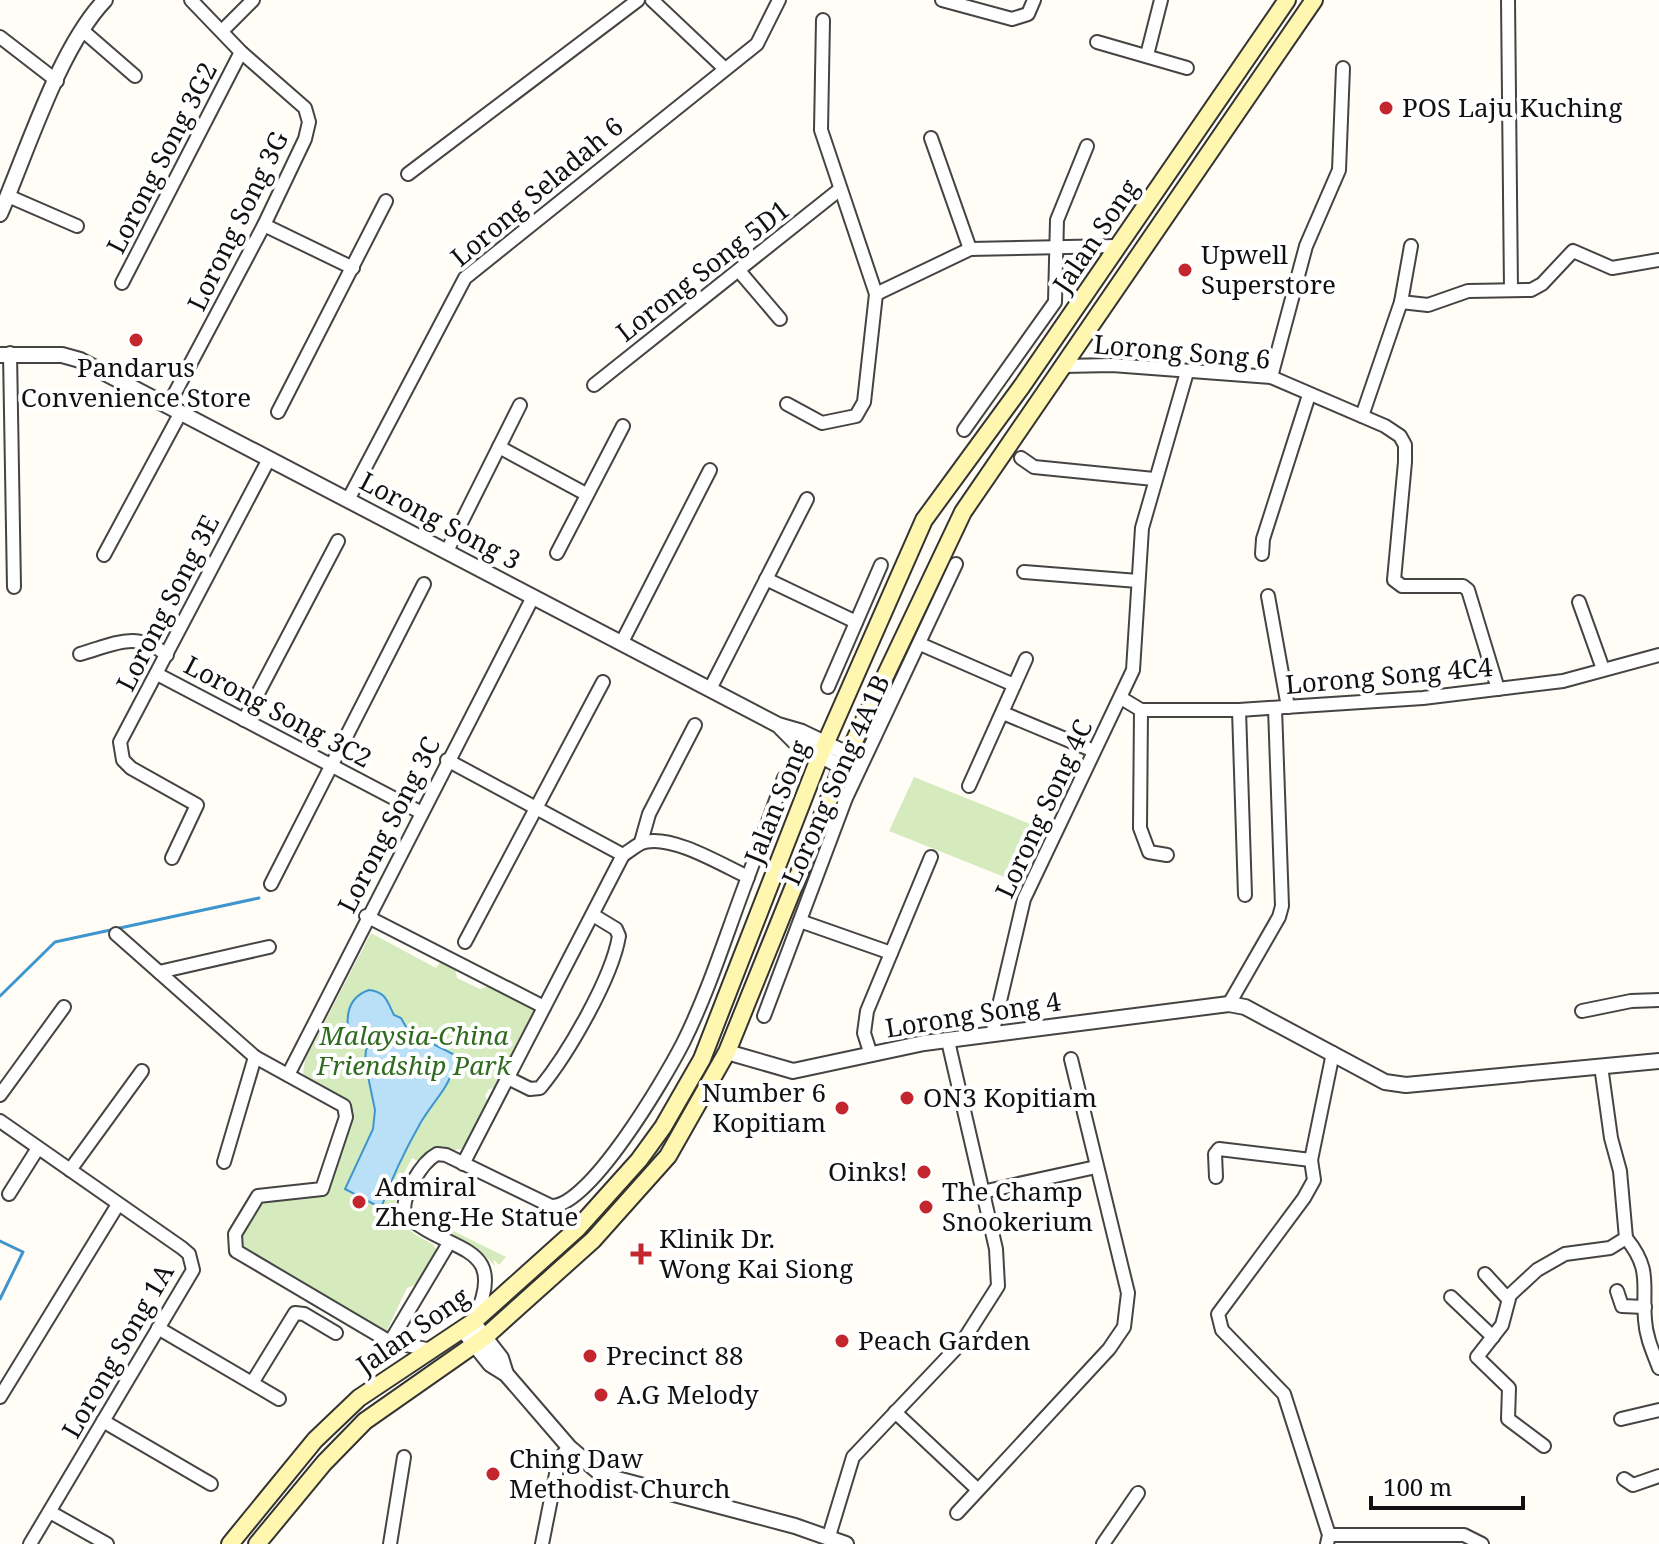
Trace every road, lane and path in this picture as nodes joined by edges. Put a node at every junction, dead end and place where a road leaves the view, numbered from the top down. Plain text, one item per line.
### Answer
1 (105, 0) edge
2 (191, 0) edge
3 (253, 0) edge
4 (638, 0) edge
5 (652, 0) edge
6 (779, 0) edge
7 (942, 0) edge
8 (1034, 0) edge
9 (1161, 0) edge
10 (1287, 0) edge
11 (1314, 0) edge
12 (1508, 0) edge
13 (823, 20) dead end
14 (82, 30) junction
15 (222, 31) junction
16 (0, 37) edge
17 (1097, 42) dead end
18 (241, 52) junction
19 (1147, 55) junction
20 (723, 67) junction
21 (1187, 68) dead end
22 (1343, 68) dead end
23 (135, 76) dead end
24 (57, 81) junction
25 (931, 138) dead end
26 (1087, 146) dead end
27 (408, 174) dead end
28 (839, 190) junction
29 (8, 196) junction
30 (386, 201) dead end
31 (0, 214) edge
32 (264, 225) junction
33 (77, 226) dead end
34 (1147, 242) junction
35 (1055, 245) junction
36 (1117, 246) junction
37 (1411, 246) dead end
38 (970, 249) junction
39 (1659, 260) edge
40 (353, 268) junction
41 (740, 272) junction
42 (122, 283) dead end
43 (1511, 290) junction
44 (876, 294) junction
45 (1401, 302) junction
46 (780, 319) dead end
47 (5, 354) edge
48 (1063, 366) junction
49 (1187, 372) junction
50 (1271, 377) junction
51 (594, 385) dead end
52 (1022, 386) junction
53 (1309, 395) junction
54 (787, 404) dead end
55 (520, 405) dead end
56 (174, 409) junction
57 (278, 412) dead end
58 (1362, 416) junction
59 (623, 426) dead end
60 (964, 430) dead end
61 (499, 447) junction
62 (1021, 458) dead end
63 (269, 459) junction
64 (710, 470) dead end
65 (1154, 479) junction
66 (586, 494) junction
67 (807, 499) dead end
68 (348, 500) junction
69 (338, 541) dead end
70 (447, 551) junction
71 (557, 553) dead end
72 (1262, 554) dead end
73 (104, 555) dead end
74 (956, 564) dead end
75 (881, 565) dead end
76 (1024, 572) dead end
77 (766, 579) junction
78 (1138, 581) junction
79 (424, 584) dead end
80 (14, 587) dead end
81 (1268, 596) dead end
82 (533, 597) junction
83 (1579, 602) dead end
84 (856, 622) junction
85 (622, 642) junction
86 (920, 644) junction
87 (80, 654) dead end
88 (167, 655) junction
89 (1659, 655) edge
90 (1026, 659) dead end
91 (1603, 669) junction
92 (157, 674) junction
93 (603, 682) dead end
94 (1014, 685) junction
95 (828, 687) dead end
96 (710, 689) junction
97 (1498, 689) junction
98 (1121, 698) junction
99 (1282, 708) junction
100 (1141, 710) junction
101 (1239, 710) junction
102 (1003, 713) junction
103 (244, 720) junction
104 (695, 725) dead end
105 (823, 750) junction
106 (1094, 751) junction
107 (447, 760) junction
108 (845, 760) junction
109 (330, 764) junction
110 (784, 778) dead end
111 (969, 786) dead end
112 (535, 808) junction
113 (420, 812) junction
114 (641, 842) junction
115 (623, 855) junction
116 (1167, 855) dead end
117 (931, 857) dead end
118 (172, 858) dead end
119 (748, 877) junction
120 (271, 884) dead end
121 (1245, 895) dead end
122 (593, 915) junction
123 (366, 916) junction
124 (800, 921) junction
125 (116, 934) dead end
126 (465, 942) dead end
127 (269, 947) dead end
128 (891, 953) junction
129 (159, 972) junction
130 (1659, 1000) edge
131 (1229, 1004) junction
132 (64, 1007) dead end
133 (544, 1007) junction
134 (1582, 1011) dead end
135 (764, 1016) dead end
136 (992, 1035) junction
137 (948, 1041) junction
138 (727, 1052) junction
139 (1333, 1053) junction
140 (871, 1055) junction
141 (255, 1057) junction
142 (1071, 1059) dead end
143 (1659, 1061) edge
144 (1601, 1066) junction
145 (142, 1071) dead end
146 (288, 1075) junction
147 (508, 1078) junction
148 (0, 1095) edge
149 (0, 1121) edge
150 (38, 1148) junction
151 (1311, 1160) junction
152 (224, 1162) dead end
153 (463, 1164) junction
154 (1096, 1167) junction
155 (70, 1170) junction
156 (1216, 1177) dead end
157 (982, 1192) junction
158 (9, 1194) dead end
159 (117, 1206) junction
160 (1626, 1238) junction
161 (449, 1243) junction
162 (1485, 1274) dead end
163 (1617, 1291) dead end
164 (1451, 1297) dead end
165 (1508, 1299) junction
166 (1645, 1307) junction
167 (468, 1325) junction
168 (158, 1328) junction
169 (336, 1333) dead end
170 (1493, 1337) junction
171 (480, 1341) junction
172 (390, 1342) junction
173 (432, 1350) junction
174 (1659, 1368) edge
175 (252, 1383) junction
176 (0, 1397) edge
177 (279, 1399) dead end
178 (1659, 1410) edge
179 (895, 1412) junction
180 (1621, 1419) dead end
181 (103, 1421) junction
182 (1544, 1446) dead end
183 (569, 1447) junction
184 (404, 1457) dead end
185 (1659, 1476) edge
186 (1624, 1479) dead end
187 (211, 1484) dead end
188 (977, 1489) junction
189 (1138, 1493) dead end
190 (50, 1512) junction
191 (957, 1513) dead end
192 (829, 1536) junction
193 (1328, 1539) edge
194 (30, 1544) edge
195 (107, 1544) edge
196 (230, 1544) edge
197 (257, 1544) edge
198 (390, 1544) edge
199 (542, 1544) edge
200 (846, 1544) edge
201 (1103, 1544) edge
202 (1482, 1544) edge

1 - 14 street
2 - 15 street, Lorong Song 3G
3 - 15 street
4 - 27 street
5 - 20 street
6 - 20 street, Lorong Seladah 6
7 - 8 street
9 - 19 street
10 - 36 main road, Jalan Song
11 - 34 main road, Jalan Song
12 - 43 street
13 - 28 street
14 - 23 street
14 - 24 street
15 - 18 street, Lorong Song 3G
16 - 24 street
17 - 19 street
18 - 32 street, Lorong Song 3G
18 - 42 street, Lorong Song 3G2
19 - 21 street
20 - 68 street, Lorong Seladah 6
22 - 50 street
24 - 29 street
25 - 38 street
26 - 35 street
28 - 41 street, Lorong Song 5D1
28 - 44 street
29 - 31 street
29 - 33 street
30 - 40 street
32 - 40 street
32 - 56 street, Lorong Song 3G
34 - 36 main road
34 - 48 main road, Jalan Song
35 - 36 street
35 - 38 street
35 - 60 street
36 - 52 main road, Jalan Song
37 - 45 street
38 - 44 street
39 - 43 street
40 - 57 street
41 - 46 street
41 - 51 street, Lorong Song 5D1
43 - 45 street
44 - 54 street
45 - 58 street
47 - 56 street, Lorong Song 3
47 - 80 street
48 - 49 street, Lorong Song 6
48 - 52 main road
48 - 108 main road, Jalan Song
49 - 50 street, Lorong Song 6
49 - 65 street, Lorong Song 4C
50 - 53 street, Lorong Song 6
52 - 105 main road, Jalan Song
53 - 58 street, Lorong Song 6
53 - 72 street
55 - 61 street
56 - 63 street, Lorong Song 3
56 - 73 street, Lorong Song 3G
58 - 97 street, Lorong Song 6
59 - 66 street
61 - 66 street
61 - 70 street
62 - 65 street
63 - 68 street, Lorong Song 3
63 - 88 street, Lorong Song 3E
64 - 85 street
65 - 78 street, Lorong Song 4C
66 - 71 street
67 - 77 street
68 - 70 street, Lorong Song 3
69 - 103 street
70 - 82 street, Lorong Song 3
74 - 86 street, Lorong Song 4A1B
75 - 84 street
76 - 78 street
77 - 84 street
77 - 96 street
78 - 98 street, Lorong Song 4C
79 - 109 street
81 - 99 street
82 - 85 street, Lorong Song 3
82 - 107 street, Lorong Song 3C
83 - 91 street
84 - 95 street
85 - 96 street, Lorong Song 3
86 - 94 street
86 - 124 street, Lorong Song 4A1B
87 - 88 street
88 - 92 street, Lorong Song 3E
89 - 91 street, Lorong Song 4C4
90 - 94 street
91 - 97 street, Lorong Song 4C4
92 - 103 street, Lorong Song 3C2
92 - 118 street, Lorong Song 3E
93 - 112 street
94 - 102 street
96 - 105 street, Lorong Song 3
97 - 99 street, Lorong Song 4C4
98 - 100 street
98 - 106 street, Lorong Song 4C
99 - 101 street, Lorong Song 4C4
99 - 131 street
100 - 101 street, Lorong Song 4C4
100 - 116 street
101 - 121 street
102 - 106 street
102 - 111 street
103 - 109 street, Lorong Song 3C2
104 - 114 street
105 - 108 street, Lorong Song 3
105 - 167 main road, Jalan Song
106 - 136 street, Lorong Song 4C
107 - 112 street
107 - 113 street, Lorong Song 3C
108 - 138 main road, Jalan Song
109 - 113 street, Lorong Song 3C2
109 - 120 street
110 - 119 street
112 - 115 street
112 - 126 street
113 - 123 street, Lorong Song 3C
114 - 115 street
114 - 119 street
115 - 122 street
117 - 128 street
119 - 153 street
122 - 133 street
122 - 147 street
123 - 133 street
123 - 146 street, Lorong Song 3C
124 - 128 street
124 - 135 street, Lorong Song 4A1B
125 - 129 street
127 - 129 street
128 - 140 street
129 - 141 street
130 - 134 street
131 - 136 street, Lorong Song 4
131 - 139 street
132 - 148 street
133 - 147 street
136 - 137 street, Lorong Song 4
137 - 140 street, Lorong Song 4
137 - 157 street
138 - 140 street, Lorong Song 4
138 - 171 main road, Jalan Song
139 - 144 street
139 - 151 street
141 - 146 street
141 - 152 street
142 - 154 street
143 - 144 street
144 - 160 street
145 - 155 street
146 - 172 street
147 - 153 street
149 - 150 street, Lorong Song 1A
150 - 155 street, Lorong Song 1A
150 - 158 street
151 - 156 street
151 - 193 street
153 - 161 street
154 - 157 street
154 - 188 street
155 - 159 street, Lorong Song 1A
157 - 179 street
159 - 168 street, Lorong Song 1A
159 - 176 street
160 - 165 street
160 - 166 street
161 - 167 street
161 - 172 street
162 - 165 street
163 - 166 street
164 - 170 street
165 - 170 street
166 - 174 street
167 - 171 street
167 - 173 main road, Jalan Song
168 - 175 street
168 - 181 street, Lorong Song 1A
169 - 175 street
170 - 182 street
171 - 183 street
171 - 197 main road, Jalan Song
172 - 173 street
173 - 196 main road, Jalan Song
175 - 177 street
178 - 180 street
179 - 188 street
179 - 192 street
181 - 187 street
181 - 190 street, Lorong Song 1A
183 - 192 street
183 - 199 street
184 - 198 street
185 - 186 street
188 - 191 street
189 - 201 street
190 - 194 street, Lorong Song 1A
190 - 195 street
192 - 200 street
193 - 202 street

